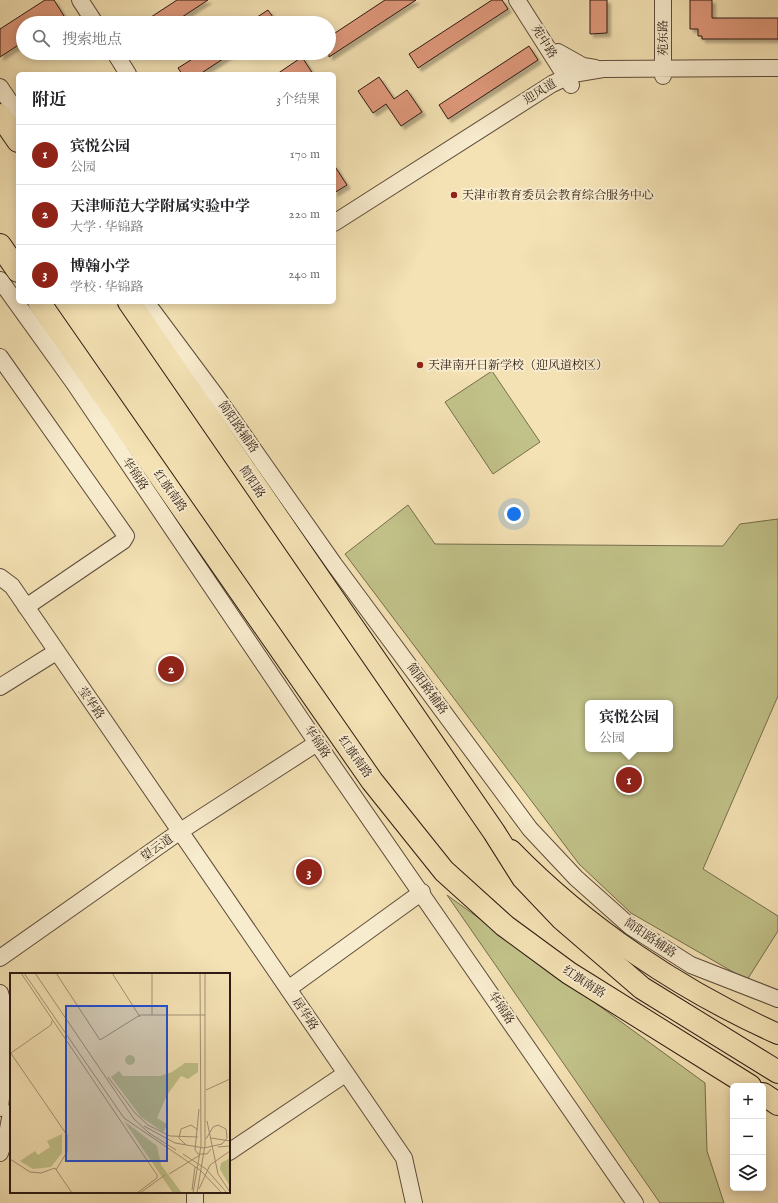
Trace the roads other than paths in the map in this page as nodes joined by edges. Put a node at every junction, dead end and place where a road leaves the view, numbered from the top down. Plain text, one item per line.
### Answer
1 (80, 0) edge
2 (517, 0) edge
3 (525, 0) edge
4 (654, 0) edge
5 (663, 0) edge
6 (90, 16) edge
7 (558, 52) junction
8 (119, 60) edge
9 (778, 68) edge
10 (603, 69) junction
11 (660, 71) junction
12 (127, 72) edge
13 (778, 76) edge
14 (572, 79) junction
15 (0, 87) edge
16 (0, 105) edge
17 (16, 111) edge
18 (0, 115) edge
19 (16, 123) edge
20 (16, 138) edge
21 (336, 222) edge
22 (336, 230) edge
23 (0, 244) edge
24 (16, 268) edge
25 (0, 280) edge
26 (16, 302) edge
27 (17, 304) edge
28 (40, 304) edge
29 (130, 304) edge
30 (147, 304) edge
31 (0, 357) edge
32 (0, 577) edge
33 (26, 607) junction
34 (56, 652) junction
35 (0, 687) edge
36 (317, 743) junction
37 (179, 832) junction
38 (494, 832) junction
39 (422, 892) junction
40 (0, 958) edge
41 (288, 989) junction
42 (0, 993) edge
43 (778, 999) edge
44 (10, 1028) edge
45 (0, 1030) edge
46 (778, 1034) edge
47 (778, 1072) edge
48 (345, 1074) junction
49 (745, 1083) edge
50 (766, 1096) edge
51 (778, 1104) edge
52 (0, 1108) edge
53 (10, 1116) edge
54 (6, 1129) edge
55 (230, 1151) edge
56 (0, 1153) edge
57 (194, 1193) edge
58 (195, 1203) edge
59 (414, 1203) edge
60 (635, 1203) edge

1 - 6 street
2 - 14 street, 苑中路
3 - 7 street, 苑中路
4 - 11 street, 苑东路
5 - 11 street, 苑东路
7 - 10 street
7 - 14 street, 苑中路
8 - 12 street
9 - 11 street, 迎风道
10 - 11 street, 迎风道
10 - 14 street, 迎风道
11 - 13 street, 迎风道
11 - 14 street, 迎风道
14 - 21 street, 迎风道
14 - 22 street, 迎风道
15 - 17 street
16 - 19 street
18 - 20 highway
23 - 24 highway
25 - 26 street, 华锦路
27 - 36 street, 华锦路
28 - 49 highway, 红旗南路
29 - 38 highway, 简阳路
30 - 43 street, 简阳路辅路
31 - 33 street
32 - 33 street, 莹华路
33 - 34 street, 莹华路
34 - 35 street
34 - 37 street, 莹华路
36 - 37 street, 望云道
36 - 39 street, 华锦路
37 - 40 street, 望云道
37 - 41 street, 居华路
38 - 46 main road
38 - 47 highway
39 - 41 street
39 - 60 street, 华锦路
41 - 48 street, 居华路
42 - 44 street
45 - 52 street
48 - 55 street
48 - 59 street, 居华路
50 - 51 highway
53 - 54 street
54 - 56 street
57 - 58 street

